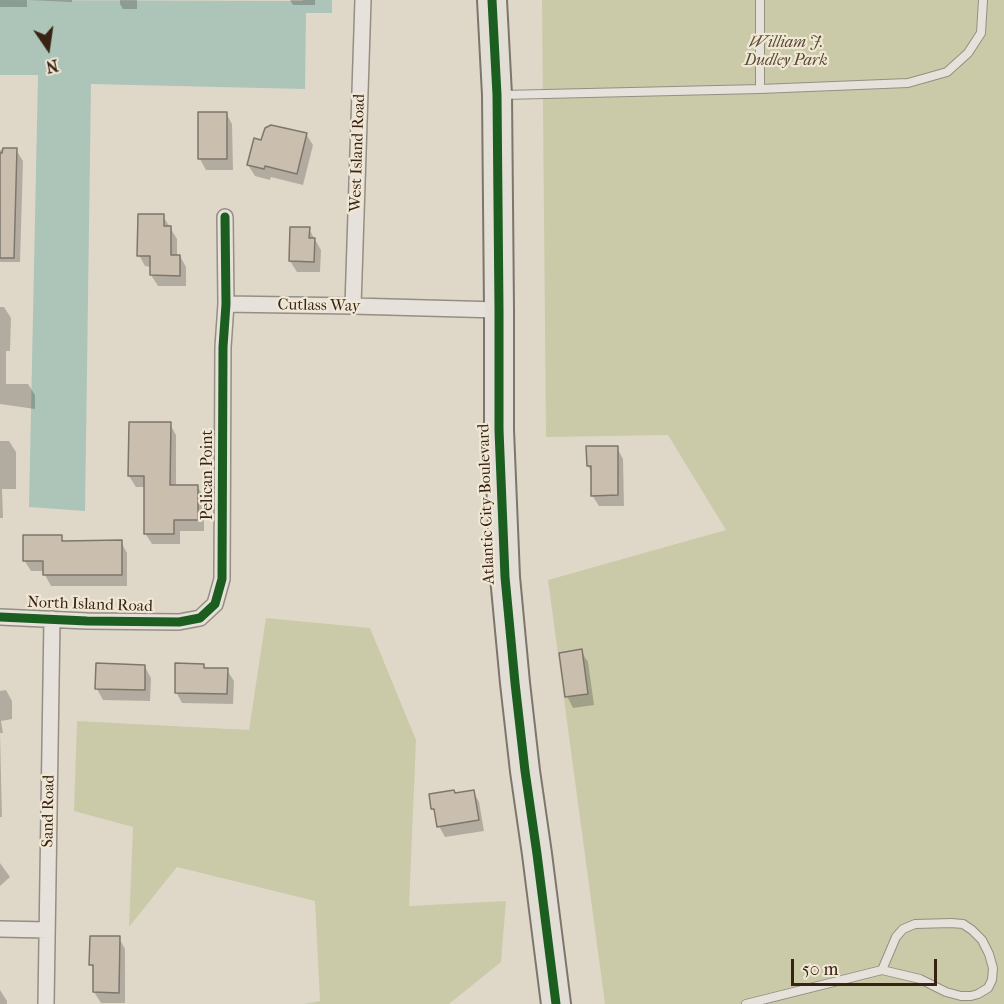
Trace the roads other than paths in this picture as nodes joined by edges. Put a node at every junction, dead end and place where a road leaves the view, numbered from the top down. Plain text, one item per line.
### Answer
1 (363, 0) edge
2 (492, 0) edge
3 (760, 0) edge
4 (982, 0) edge
5 (760, 89) junction
6 (497, 95) junction
7 (225, 217) dead end
8 (226, 304) junction
9 (353, 306) junction
10 (499, 310) junction
11 (0, 617) edge
12 (52, 619) junction
13 (180, 622) joint
14 (0, 929) edge
15 (47, 930) junction
16 (882, 970) junction
17 (978, 994) junction
18 (46, 1004) edge
19 (556, 1004) edge
20 (746, 1004) edge
21 (981, 1004) edge

1 - 9 street, West Island Road
2 - 6 highway, Atlantic City Boulevard
3 - 5 lane
4 - 5 lane
5 - 6 lane
6 - 10 highway, Atlantic City Boulevard
7 - 8 street
8 - 9 street, Cutlass Way
8 - 13 street, Pelican Point
9 - 10 street, Cutlass Way
10 - 19 highway, Atlantic City Boulevard
11 - 12 street, North Island Road
12 - 13 street, North Island Road
12 - 15 street, Sand Road
14 - 15 street
15 - 18 street, Sand Road
16 - 17 lane
16 - 17 lane
16 - 20 lane
17 - 21 lane

